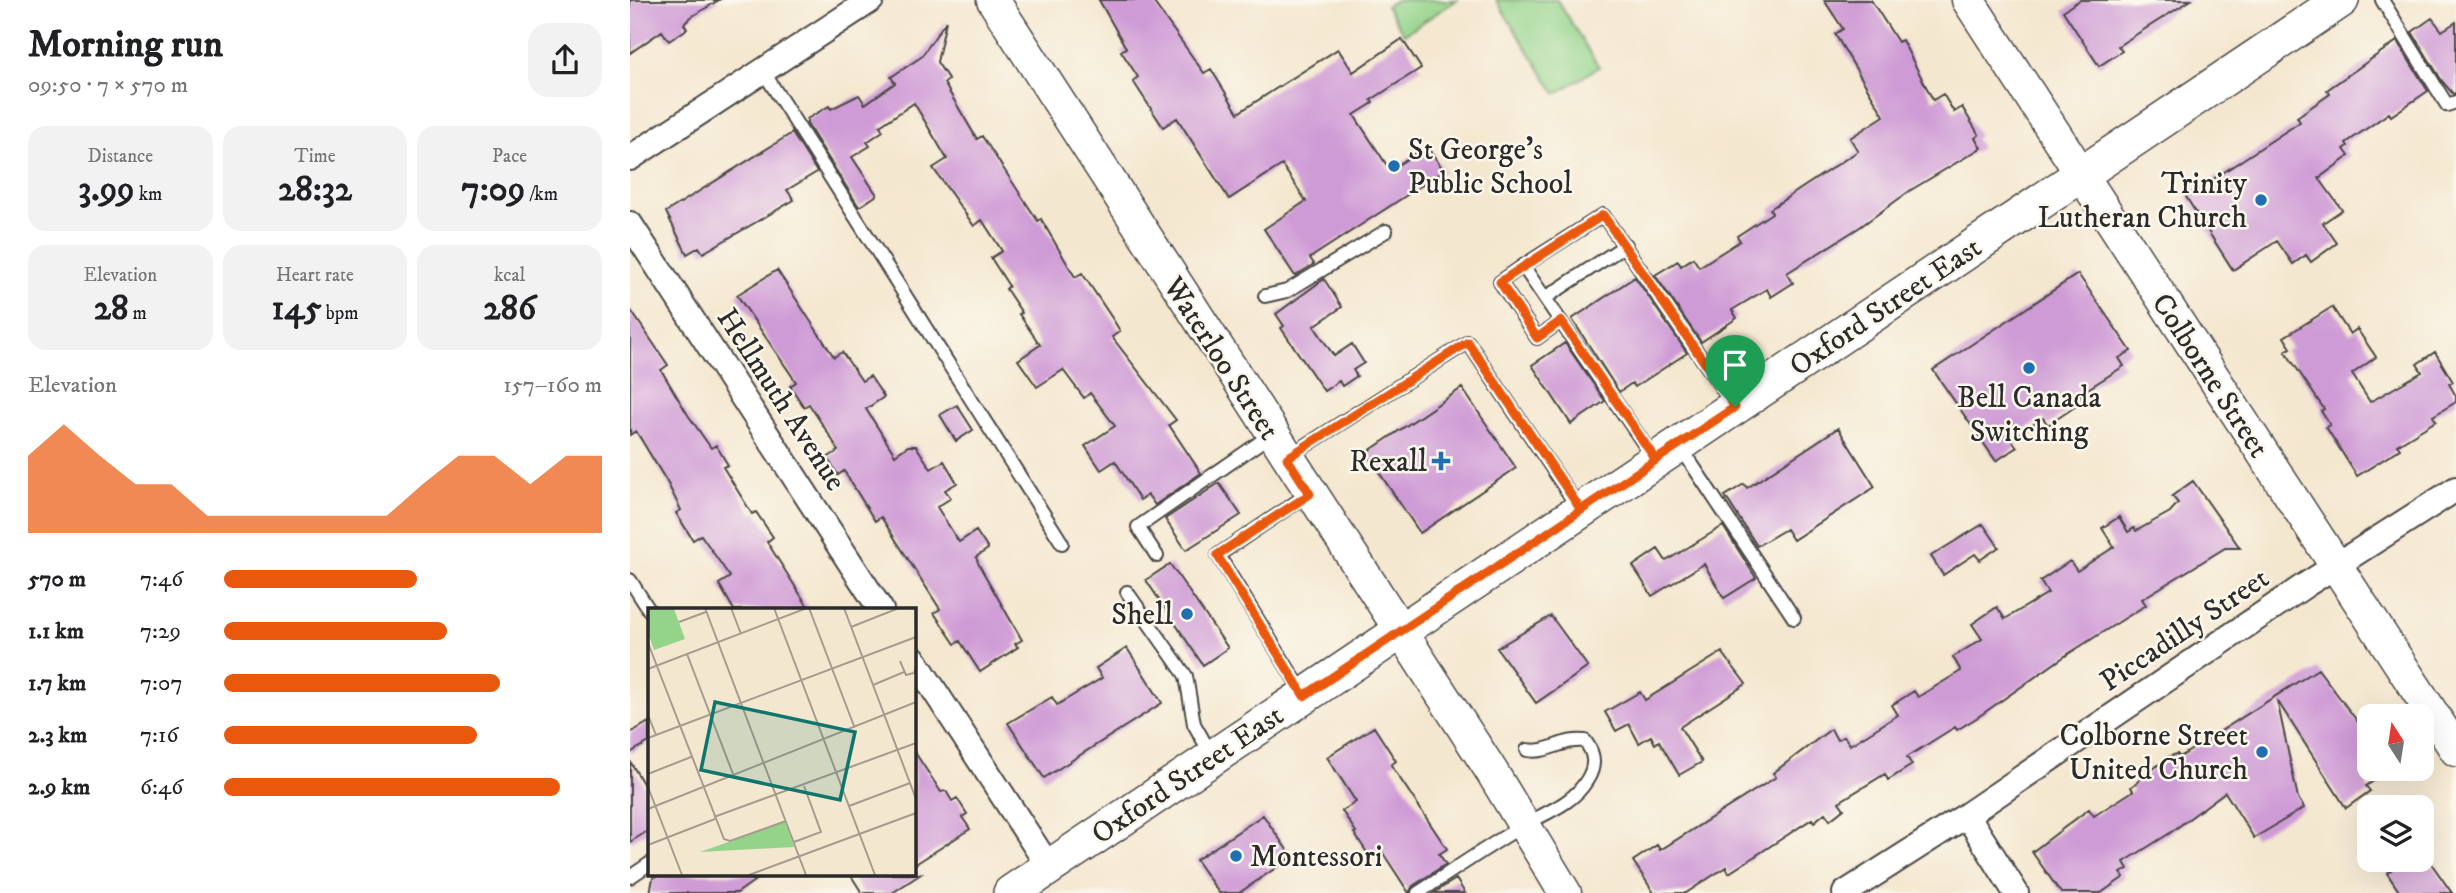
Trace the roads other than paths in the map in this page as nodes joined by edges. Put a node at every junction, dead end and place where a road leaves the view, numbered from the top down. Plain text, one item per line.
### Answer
1 (871, 0) edge
2 (992, 0) edge
3 (1968, 0) edge
4 (2341, 0) edge
5 (2382, 0) edge
6 (763, 71) junction
7 (2456, 102) edge
8 (630, 158) edge
9 (2081, 174) junction
10 (630, 223) edge
11 (1386, 230) dead end
12 (1626, 245) junction
13 (1523, 266) junction
14 (1265, 296) dead end
15 (1545, 298) junction
16 (1561, 321) junction
17 (1735, 407) junction
18 (1279, 446) junction
19 (1667, 452) junction
20 (2456, 489) edge
21 (1310, 494) junction
22 (1581, 510) junction
23 (1062, 543) dead end
24 (1157, 556) dead end
25 (2336, 566) junction
26 (630, 580) edge
27 (1127, 592) dead end
28 (648, 608) edge
29 (880, 608) edge
30 (1794, 618) dead end
31 (1399, 632) junction
32 (915, 661) edge
33 (1304, 696) junction
34 (1527, 750) dead end
35 (2456, 750) edge
36 (1213, 758) junction
37 (1968, 815) junction
38 (1524, 825) junction
39 (648, 865) edge
40 (630, 877) edge
41 (1032, 883) edge
42 (1418, 893) edge
43 (1565, 893) edge
44 (1845, 893) edge
45 (2016, 893) edge

1 - 6 street
2 - 18 street, Waterloo Street
3 - 9 street, Colborne Street
4 - 9 main road, Oxford Street East
5 - 7 lane
6 - 8 street
6 - 23 lane
9 - 17 main road, Oxford Street East
9 - 25 street, Colborne Street
10 - 29 street, Hellmuth Avenue
11 - 14 lane
12 - 13 lane
12 - 15 lane
12 - 17 lane
13 - 15 lane
13 - 16 lane
15 - 16 lane
16 - 19 lane
17 - 19 main road, Oxford Street East
18 - 21 street, Waterloo Street
18 - 22 lane
18 - 24 lane
19 - 22 main road, Oxford Street East
19 - 30 lane
20 - 25 street, Piccadilly Street
21 - 31 street, Waterloo Street
21 - 33 lane
22 - 31 main road, Oxford Street East
25 - 35 street, Colborne Street
25 - 37 street, Piccadilly Street
26 - 28 lane
27 - 36 lane
31 - 33 main road, Oxford Street East
31 - 38 street, Waterloo Street
32 - 41 street
33 - 36 main road, Oxford Street East
34 - 38 lane
36 - 41 main road, Oxford Street East
37 - 44 street, Piccadilly Street
37 - 45 street
38 - 42 lane
38 - 43 street, Waterloo Street
39 - 40 lane

